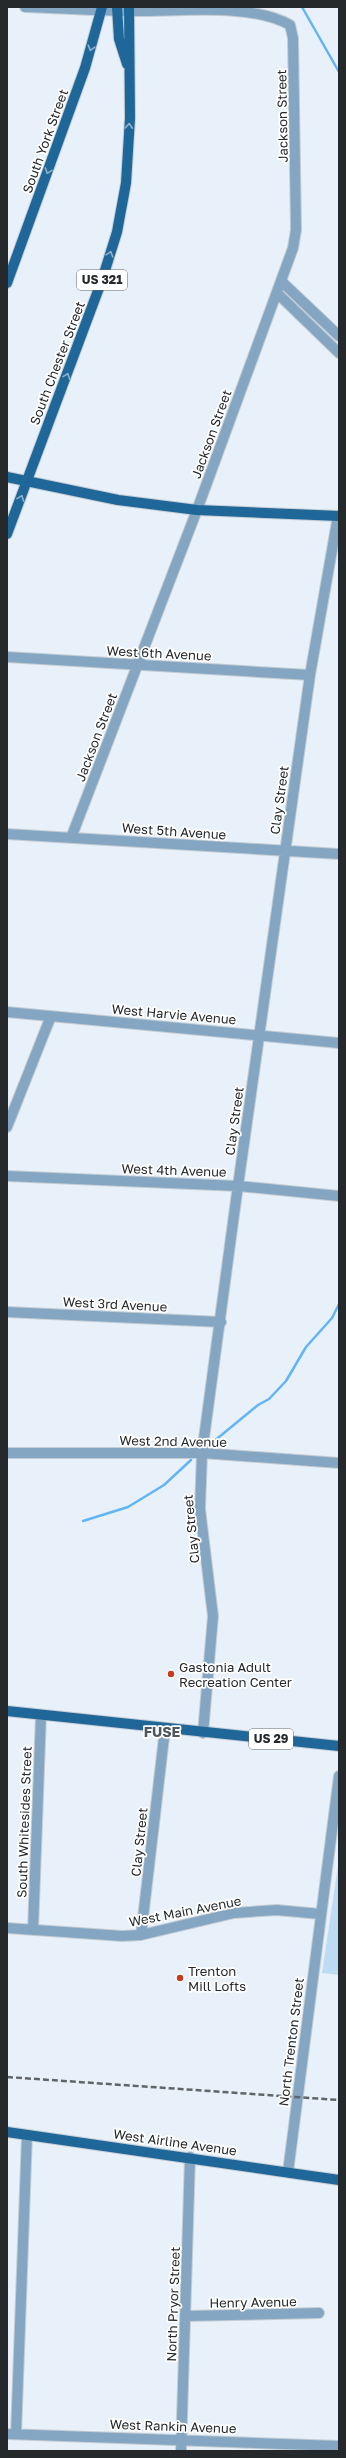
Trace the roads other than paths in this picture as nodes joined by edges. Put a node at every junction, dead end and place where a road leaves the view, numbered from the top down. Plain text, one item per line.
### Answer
1 (25, 7) edge
2 (102, 9) edge
3 (117, 9) edge
4 (129, 9) edge
5 (129, 68) junction
6 (281, 281) junction
7 (7, 283) edge
8 (277, 293) junction
9 (339, 336) edge
10 (339, 353) edge
11 (7, 478) edge
12 (27, 481) junction
13 (197, 510) junction
14 (339, 516) edge
15 (7, 534) edge
16 (7, 657) edge
17 (137, 665) junction
18 (310, 675) junction
19 (7, 834) edge
20 (71, 838) junction
21 (285, 851) junction
22 (339, 854) edge
23 (7, 1012) edge
24 (51, 1016) junction
25 (259, 1035) junction
26 (339, 1043) edge
27 (7, 1127) edge
28 (7, 1176) edge
29 (238, 1186) junction
30 (339, 1196) edge
31 (7, 1312) edge
32 (221, 1322) junction
33 (7, 1453) edge
34 (202, 1453) junction
35 (339, 1463) edge
36 (7, 1711) edge
37 (41, 1715) junction
38 (166, 1729) junction
39 (203, 1733) junction
40 (339, 1746) edge
41 (339, 1776) edge
42 (320, 1914) junction
43 (7, 1928) edge
44 (33, 1930) junction
45 (141, 1935) junction
46 (7, 2132) edge
47 (27, 2134) junction
48 (190, 2157) junction
49 (288, 2172) junction
50 (339, 2180) edge
51 (319, 2313) dead end
52 (187, 2316) junction
53 (11, 2434) edge
54 (181, 2439) junction
55 (339, 2446) edge
56 (275, 2447) edge
57 (181, 2451) edge

1 - 2 street
2 - 3 street
2 -> 7 main road, South York Street
3 - 4 street
3 - 5 main road
4 - 5 main road, South Chester Street / US 321
4 - 6 street, Jackson Street
12 -> 5 main road, South Chester Street / US 321
6 - 8 street, Jackson Street
6 - 9 street
8 - 10 street
8 - 13 street, Jackson Street
11 - 12 main road
12 - 13 main road
15 -> 12 main road, South Chester Street / US 321
13 - 14 main road
13 - 17 street, Jackson Street
14 - 18 street, Clay Street
16 - 17 street, West 6th Avenue
17 - 18 street, West 6th Avenue
17 - 20 street, Jackson Street
18 - 21 street, Clay Street
19 - 20 street, West 5th Avenue
20 - 21 street, West 5th Avenue
21 - 22 street, West 5th Avenue
21 - 25 street, Clay Street
23 - 24 street, West Harvie Avenue
24 - 25 street, West Harvie Avenue
24 - 27 street
25 - 26 street, West Harvie Avenue
25 - 29 street, Clay Street
28 - 29 street, West 4th Avenue
29 - 30 street, West 4th Avenue
29 - 32 street, Clay Street
31 - 32 street, West 3rd Avenue
32 - 34 street, Clay Street
33 - 34 street, West 2nd Avenue
34 - 35 street, West 2nd Avenue
34 - 39 street, Clay Street
36 - 37 main road, US 29
37 - 38 main road, US 29
37 - 44 street, South Whitesides Street
38 - 39 main road, US 29
38 - 45 street, Clay Street
39 - 40 main road, US 29
41 - 42 street, North Trenton Street
42 - 45 street, West Main Avenue
42 - 49 street, North Trenton Street
43 - 44 street, West Main Avenue
44 - 45 street, West Main Avenue
46 - 47 main road, West Airline Avenue
47 - 48 main road, West Airline Avenue
47 - 53 street
48 - 49 main road, West Airline Avenue
48 - 52 street, North Pryor Street
49 - 50 main road, West Airline Avenue
51 - 52 street, Henry Avenue
52 - 54 street, North Pryor Street
53 - 54 street, West Rankin Avenue
54 - 56 street, West Rankin Avenue
54 - 57 street, North Pryor Street
55 - 56 street, West Rankin Avenue

